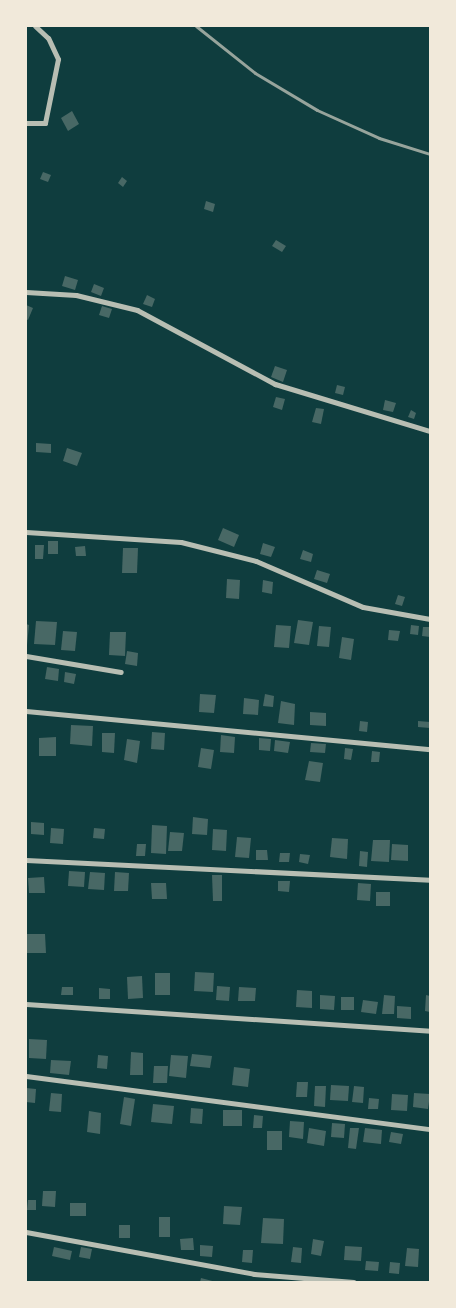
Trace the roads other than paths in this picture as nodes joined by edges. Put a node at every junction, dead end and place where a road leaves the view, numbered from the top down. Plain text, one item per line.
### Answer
1 (35, 26) edge
2 (26, 123) edge
3 (26, 292) edge
4 (430, 431) edge
5 (26, 532) edge
6 (430, 619) edge
7 (26, 656) edge
8 (121, 672) dead end
9 (26, 711) edge
10 (430, 749) edge
11 (26, 860) edge
12 (430, 880) edge
13 (26, 1004) edge
14 (430, 1031) edge
15 (26, 1076) edge
16 (430, 1129) edge
17 (26, 1232) edge
18 (254, 1274) junction
19 (254, 1282) edge
20 (354, 1282) edge

1 - 2 street
3 - 4 street
5 - 6 street
7 - 8 street
9 - 10 street
11 - 12 street
13 - 14 street
15 - 16 street
17 - 18 street
18 - 19 street
18 - 20 street

